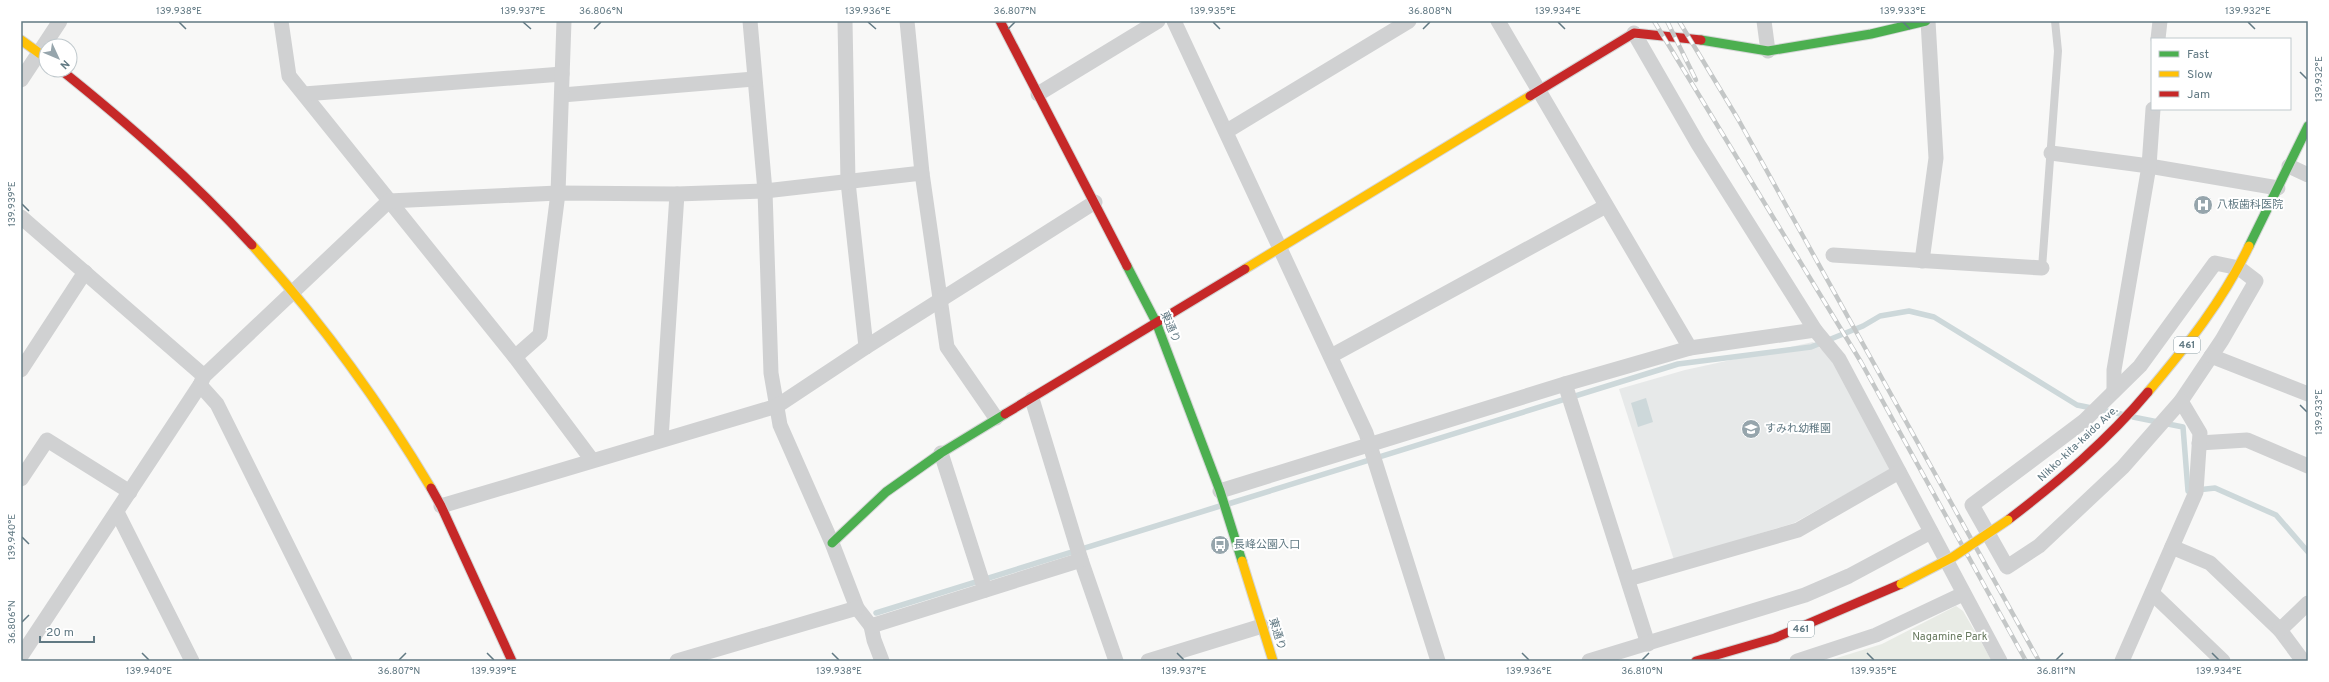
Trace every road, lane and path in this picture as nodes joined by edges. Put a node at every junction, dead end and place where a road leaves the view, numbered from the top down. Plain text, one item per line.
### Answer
1 (60, 21) edge
2 (281, 21) edge
3 (564, 21) edge
4 (750, 21) edge
5 (845, 21) edge
6 (907, 21) edge
7 (1000, 21) edge
8 (1158, 21) edge
9 (1174, 21) edge
10 (1409, 21) edge
11 (1498, 21) edge
12 (1764, 21) edge
13 (1927, 21) edge
14 (2055, 21) edge
15 (2160, 21) edge
16 (1870, 28) edge
17 (1634, 33) junction
18 (52, 38) edge
19 (2158, 38) edge
20 (21, 40) edge
21 (1768, 51) junction
22 (38, 52) edge
23 (38, 61) edge
24 (562, 74) junction
25 (71, 78) edge
26 (754, 79) junction
27 (21, 80) edge
28 (1537, 89) junction
29 (304, 94) junction
30 (1038, 94) junction
31 (562, 95) junction
32 (2153, 110) edge
33 (2308, 126) edge
34 (1226, 131) junction
35 (2051, 153) junction
36 (2149, 166) junction
37 (2289, 166) junction
38 (922, 173) junction
39 (2308, 175) edge
40 (848, 182) junction
41 (2278, 188) junction
42 (765, 191) junction
43 (558, 193) junction
44 (676, 194) junction
45 (389, 201) junction
46 (1095, 202) junction
47 (1606, 206) junction
48 (21, 218) edge
49 (1280, 248) junction
50 (1833, 255) dead end
51 (1922, 260) junction
52 (2042, 268) joint
53 (2239, 268) junction
54 (84, 272) junction
55 (295, 292) junction
56 (940, 300) junction
57 (1156, 322) junction
58 (1815, 330) junction
59 (866, 347) junction
60 (1690, 348) junction
61 (1331, 356) junction
62 (2211, 356) junction
63 (514, 357) junction
64 (21, 370) edge
65 (202, 380) junction
66 (1565, 384) junction
67 (2114, 391) junction
68 (2308, 394) edge
69 (1032, 399) junction
70 (2181, 401) junction
71 (777, 406) junction
72 (996, 418) junction
73 (661, 439) junction
74 (2199, 443) junction
75 (1369, 445) junction
76 (941, 453) junction
77 (592, 460) junction
78 (2308, 466) edge
79 (1899, 472) junction
80 (21, 480) edge
81 (1220, 491) junction
82 (130, 492) junction
83 (441, 506) junction
84 (116, 512) junction
85 (1931, 532) junction
86 (832, 543) junction
87 (2172, 547) junction
88 (1081, 560) junction
89 (1628, 579) junction
90 (986, 590) junction
91 (2152, 593) junction
92 (1963, 594) junction
93 (2308, 603) edge
94 (857, 608) junction
95 (871, 626) junction
96 (1262, 626) junction
97 (2280, 630) junction
98 (1648, 644) junction
99 (21, 656) edge
100 (192, 661) edge
101 (345, 661) edge
102 (512, 661) edge
103 (677, 661) edge
104 (882, 661) edge
105 (1116, 661) edge
106 (1148, 661) edge
107 (1273, 661) edge
108 (1438, 661) edge
109 (1589, 661) edge
110 (1696, 661) edge
111 (1796, 661) edge
112 (2000, 661) edge
113 (2122, 661) edge
114 (2224, 661) edge
115 (2303, 661) edge

1 - 18 street
2 - 29 street
3 - 24 street
4 - 26 street
5 - 40 street
6 - 38 street
7 - 30 main road, 東通り
8 - 30 street
9 - 34 street
10 - 34 street
11 - 28 street
12 - 21 street
13 - 16 main road
13 - 51 street
14 - 35 lane
15 - 19 street
16 - 21 main road
17 - 21 main road
17 - 28 main road
17 - 58 street
20 - 22 main road
23 - 27 street
24 - 29 street
24 - 31 street
25 - 55 main road
26 - 31 street
26 - 42 street
28 - 47 street
28 - 49 main road
29 - 45 street
30 - 46 main road, 東通り
31 - 43 street
32 - 36 street
33 - 37 main road, Nikko-kita-kaido Ave. / 461
34 - 49 street
35 - 36 street
35 - 52 lane
36 - 41 street
36 - 67 street
37 - 39 street
37 - 41 main road, Nikko-kita-kaido Ave. / 461
38 - 40 street
38 - 56 street
40 - 42 street
40 - 59 street
41 - 53 main road, Nikko-kita-kaido Ave. / 461
42 - 44 street
42 - 71 street
43 - 44 street
43 - 45 street
43 - 63 street
44 - 73 street
45 - 55 street
45 - 63 street
46 - 56 street
46 - 57 main road, 東通り
47 - 60 street
47 - 61 street
48 - 54 street
49 - 57 main road
49 - 61 street
50 - 51 street
51 - 52 street
53 - 62 street
53 - 67 street
53 - 110 main road, Nikko-kita-kaido Ave. / 461, bridge
54 - 64 street
54 - 65 street
55 - 65 street
55 - 83 main road
56 - 59 street
56 - 72 street
57 - 69 main road
57 - 81 main road, 東通り
58 - 60 street
58 - 79 street
59 - 71 street
60 - 66 street
61 - 75 street
62 - 68 street
62 - 70 street
63 - 77 street
65 - 82 street
65 - 101 street
66 - 75 street
66 - 89 street
67 - 70 street
69 - 72 main road
69 - 88 street
70 - 74 street
71 - 73 street
71 - 86 street
72 - 76 main road
73 - 77 street
74 - 78 street
74 - 87 street
75 - 81 street
75 - 108 street
76 - 86 main road
76 - 90 street
77 - 83 street
79 - 85 street
79 - 89 street
80 - 82 street
81 - 96 main road, 東通り
82 - 84 street
83 - 102 main road
84 - 99 street
84 - 100 street
85 - 92 street
85 - 98 street
86 - 94 street
87 - 91 street
87 - 97 street
88 - 90 street
88 - 105 street
89 - 98 street
90 - 95 street
91 - 113 street
91 - 114 street
92 - 111 street
92 - 112 street
93 - 97 street
94 - 95 street
94 - 103 street
95 - 104 street
96 - 106 street
96 - 107 main road, 東通り
97 - 115 street
98 - 109 street

